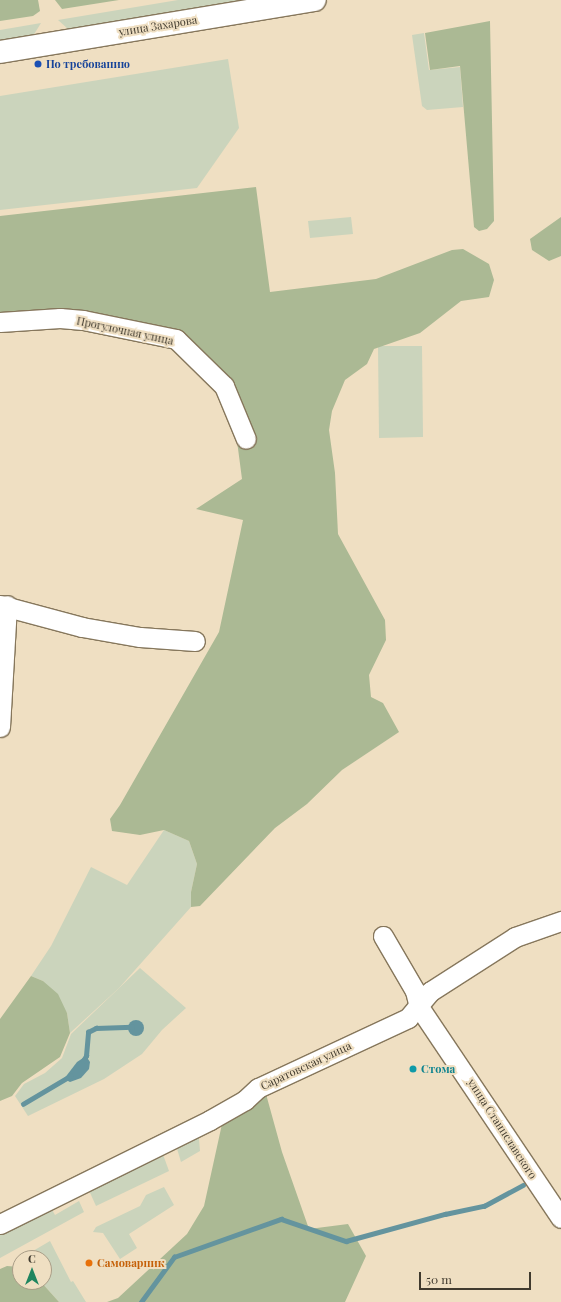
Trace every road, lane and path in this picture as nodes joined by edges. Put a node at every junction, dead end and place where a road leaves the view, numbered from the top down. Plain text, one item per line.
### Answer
1 (315, 0) edge
2 (0, 52) edge
3 (0, 322) edge
4 (246, 439) dead end
5 (4, 605) edge
6 (195, 641) dead end
7 (0, 727) edge
8 (561, 921) edge
9 (384, 936) dead end
10 (419, 1007) junction
11 (561, 1218) edge
12 (0, 1224) edge

1 - 2 main road, улица Захарова
3 - 4 street, Прогулочная улица
5 - 6 street
5 - 7 street
8 - 10 street, Саратовская улица
9 - 10 street, улица Станиславского
10 - 11 street, улица Станиславского
10 - 12 street, Саратовская улица

